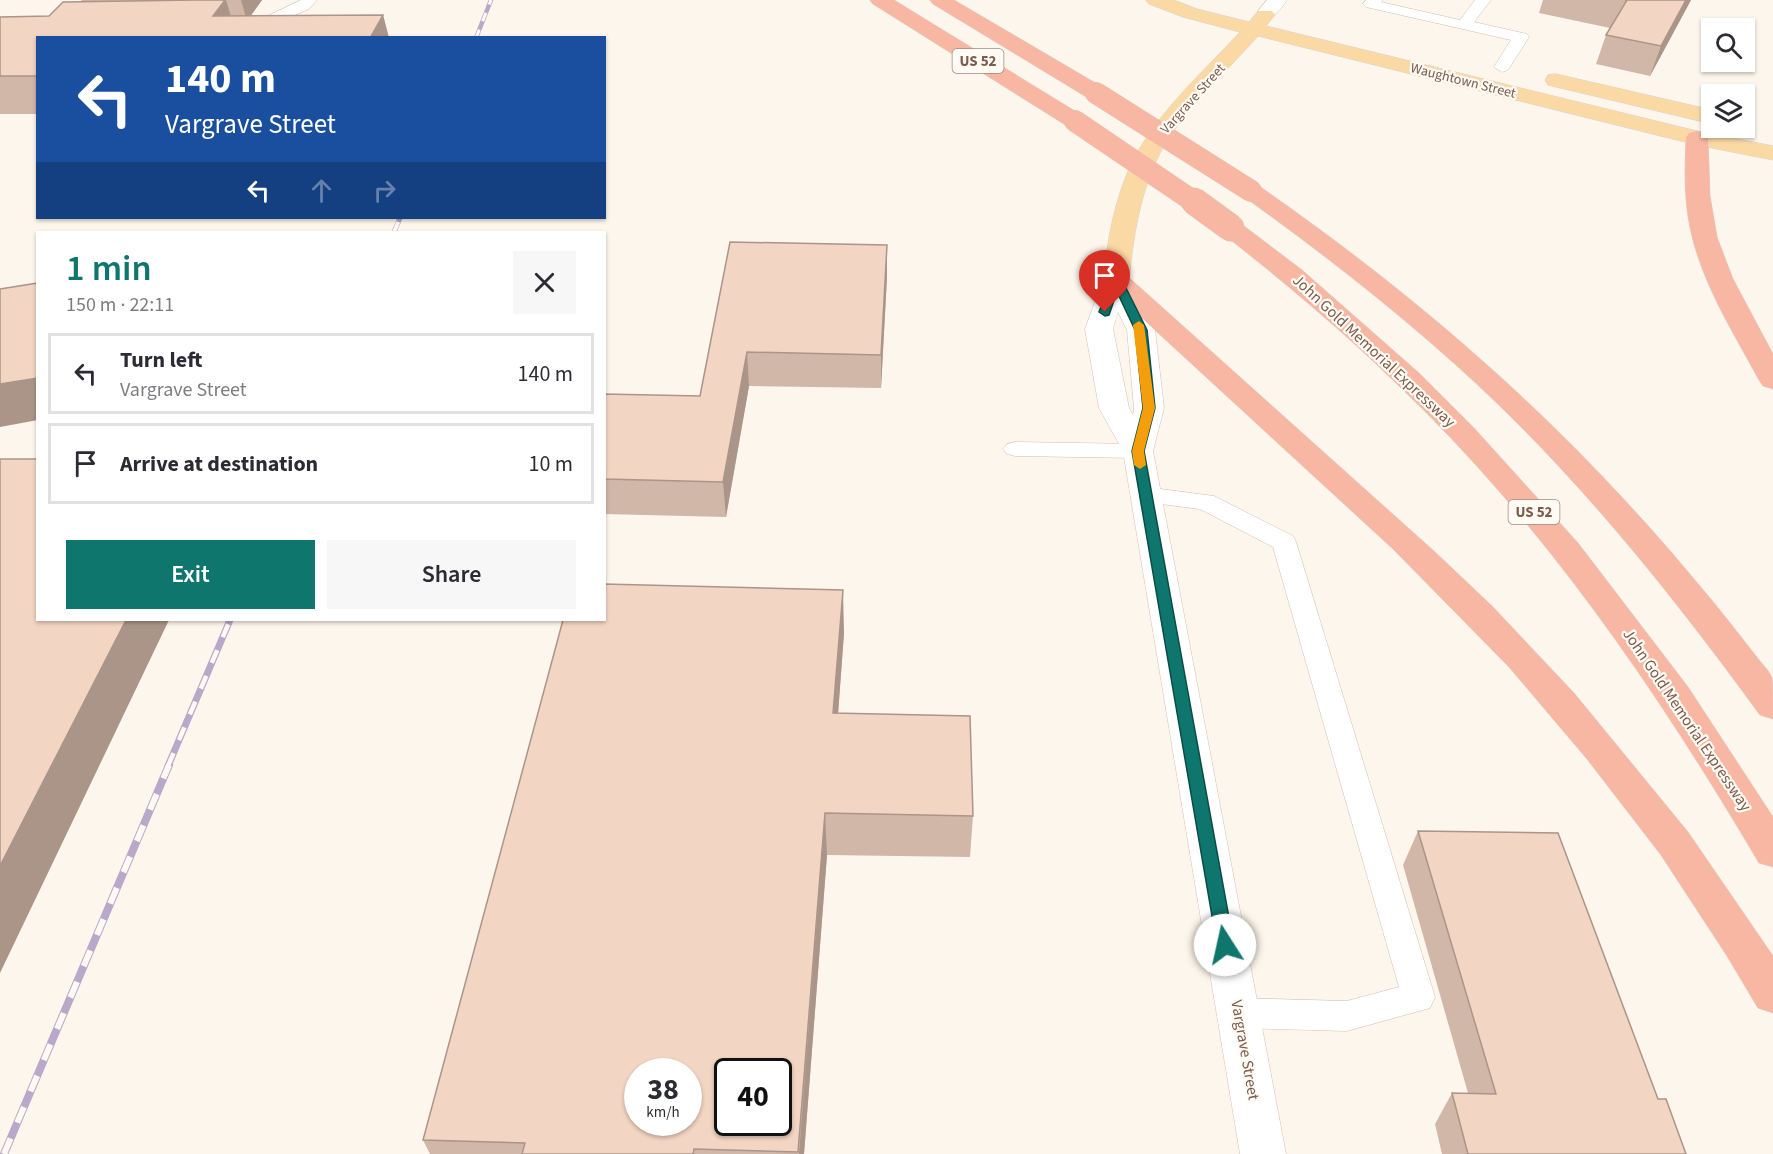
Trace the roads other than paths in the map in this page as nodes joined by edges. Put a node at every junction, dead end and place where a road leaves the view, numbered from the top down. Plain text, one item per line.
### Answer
1 (309, 0) edge
2 (880, 0) edge
3 (940, 0) edge
4 (1156, 0) edge
5 (1375, 0) edge
6 (1484, 0) edge
7 (1246, 5) dead end
8 (1272, 14) edge
9 (1464, 25) junction
10 (238, 28) edge
11 (1480, 62) dead end
12 (1502, 67) junction
13 (1701, 125) edge
14 (1701, 126) edge
15 (1703, 138) edge
16 (1733, 138) edge
17 (1773, 153) edge
18 (1116, 280) junction
19 (1773, 380) edge
20 (1015, 449) dead end
21 (1138, 451) junction
22 (1144, 495) junction
23 (1773, 705) edge
24 (1773, 851) edge
25 (1773, 994) edge
26 (1238, 1013) junction
27 (1263, 1154) edge

1 - 10 lane
2 - 24 highway, John Gold Memorial Expressway / US 52, bridge
3 - 23 highway, US 52, bridge
4 - 8 main road, Waughtown Street
5 - 9 lane
6 - 9 lane
7 - 8 main road, Waughtown Street
8 - 14 main road, Waughtown Street
8 - 18 main road, Vargrave Street
9 - 12 lane
11 - 12 main road, Waughtown Street
12 - 13 main road, Waughtown Street
15 - 19 highway
16 - 17 main road, Waughtown Street
18 - 21 street, Vargrave Street
18 - 21 street, Vargrave Street
18 - 25 highway
20 - 21 lane
21 - 22 street, Vargrave Street
22 - 26 street, Vargrave Street
22 - 26 lane
26 - 27 street, Vargrave Street

